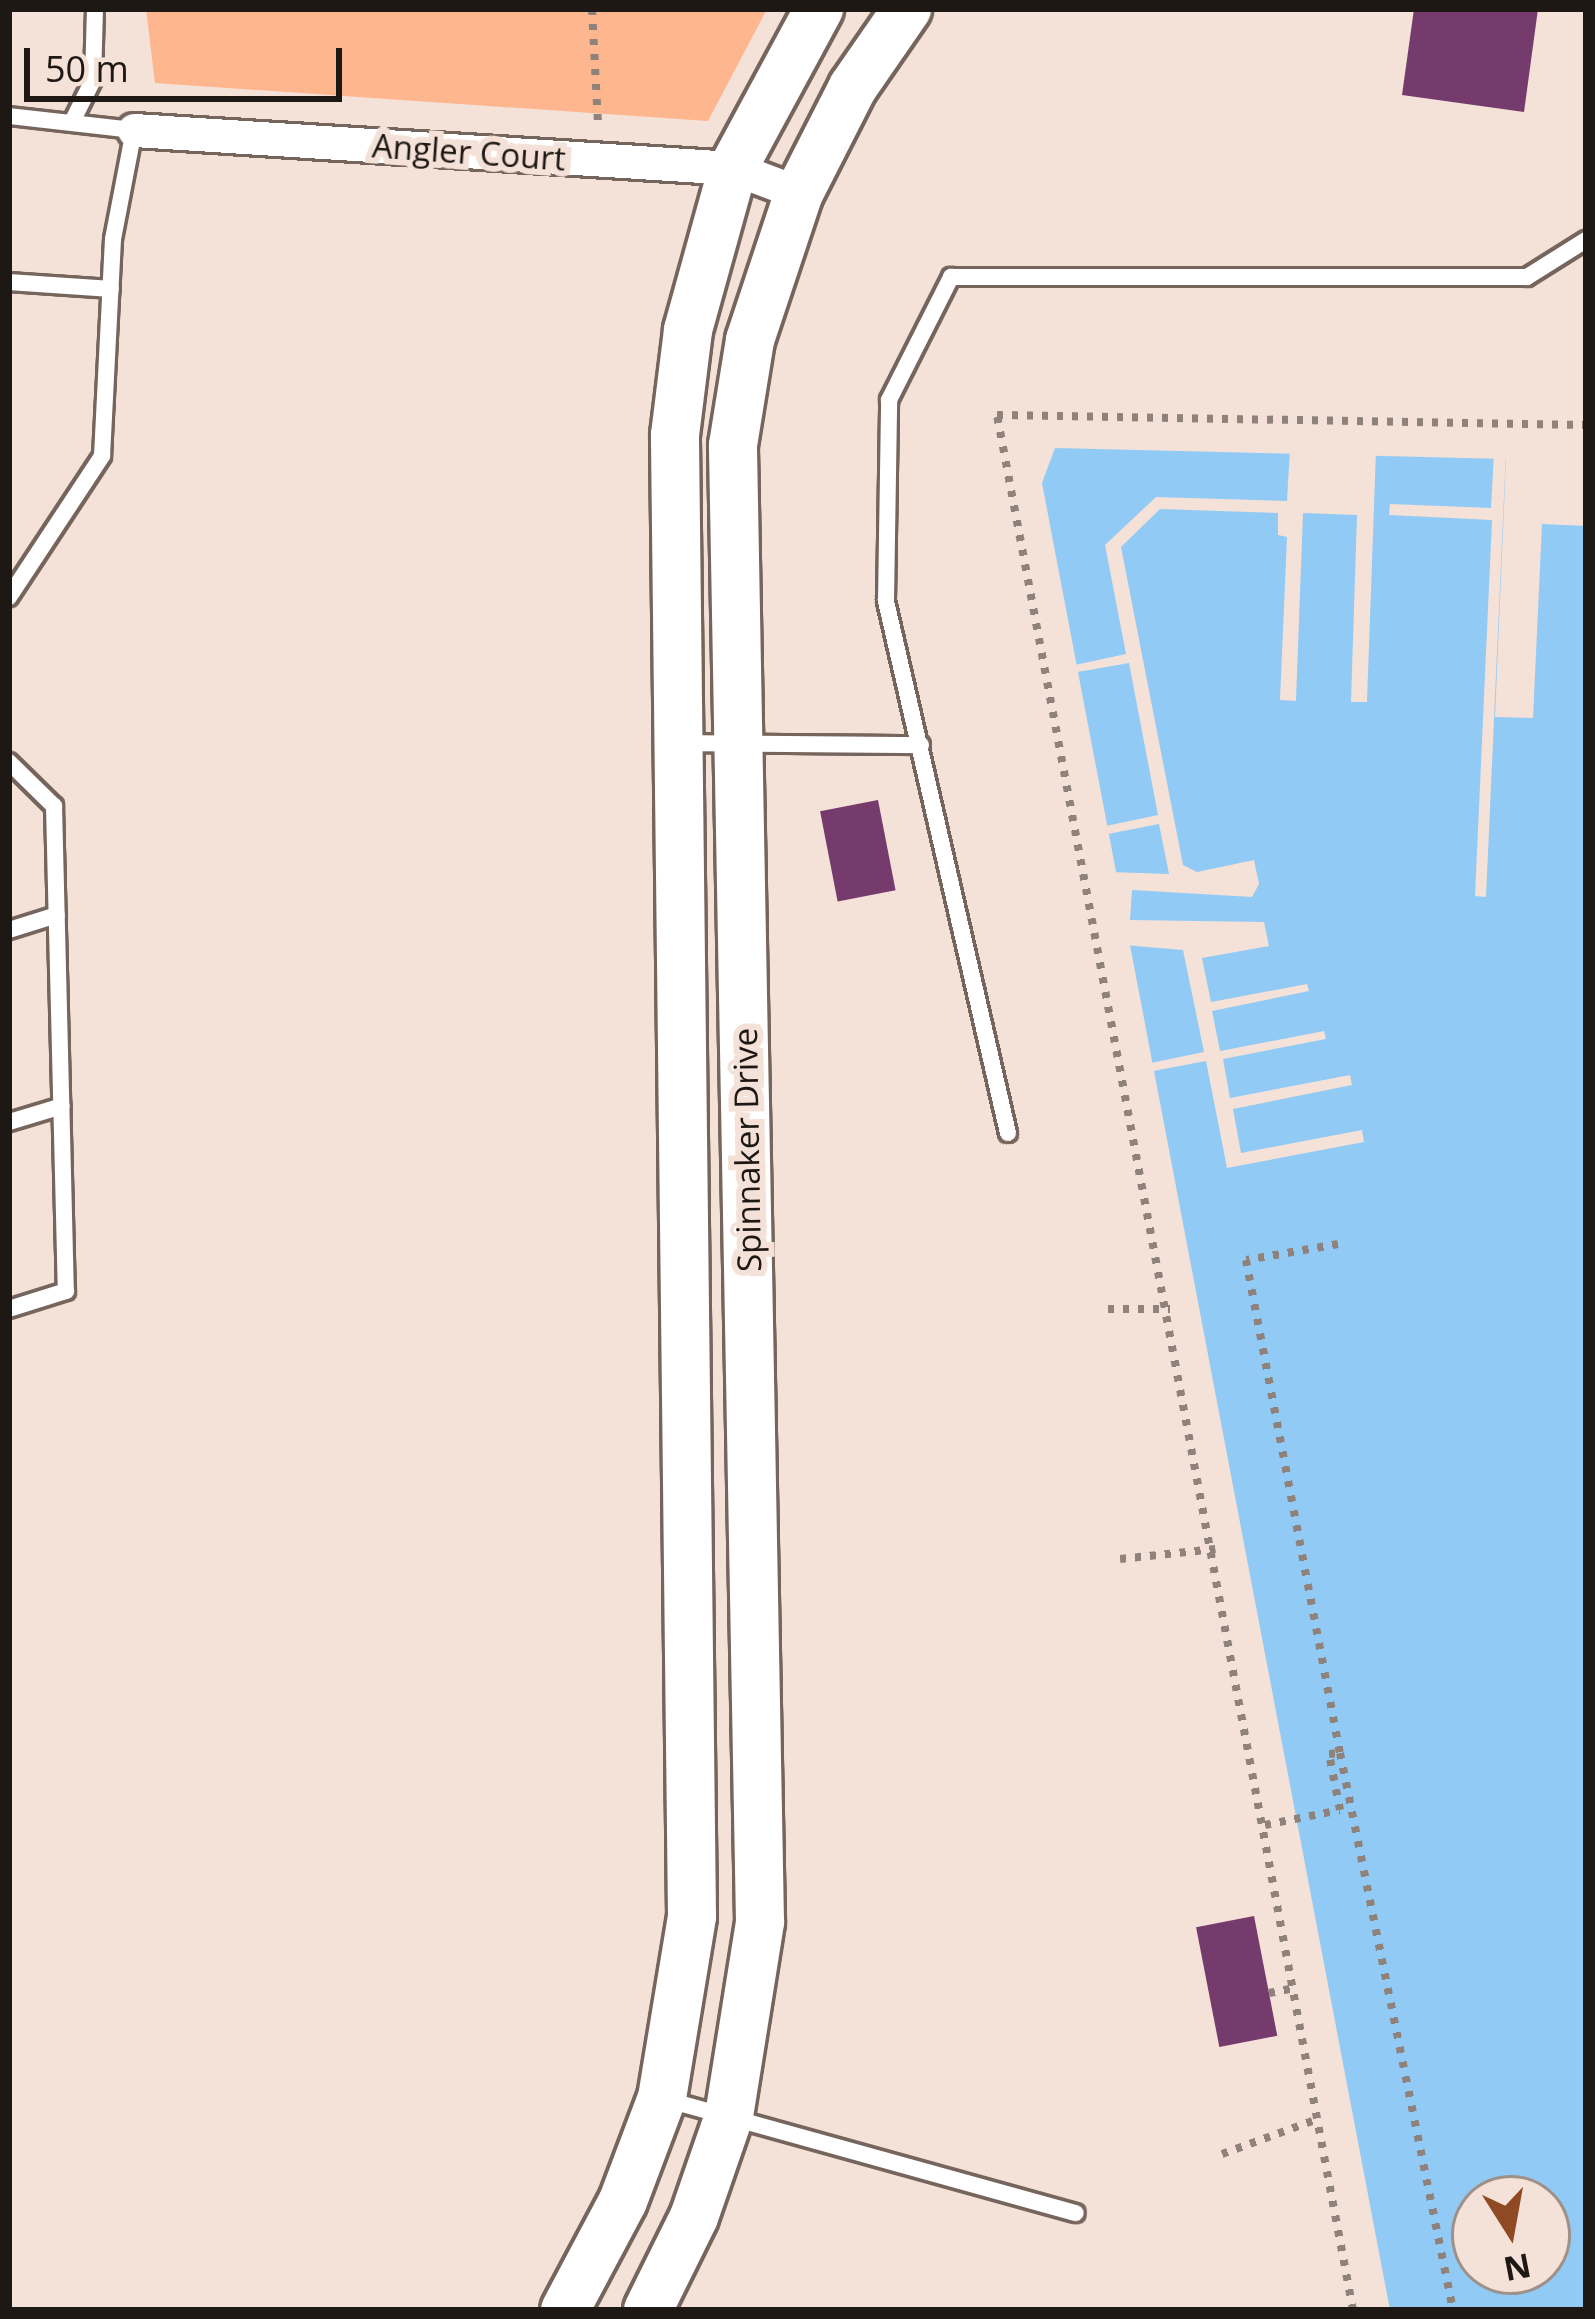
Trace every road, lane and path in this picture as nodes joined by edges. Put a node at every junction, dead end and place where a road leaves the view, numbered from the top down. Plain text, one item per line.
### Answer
1 (95, 9) edge
2 (592, 9) edge
3 (819, 9) edge
4 (907, 9) edge
5 (9, 116) edge
6 (74, 118) junction
7 (134, 130) junction
8 (600, 160) junction
9 (733, 168) junction
10 (800, 193) junction
11 (1586, 240) edge
12 (9, 282) edge
13 (111, 289) junction
14 (1586, 425) edge
15 (9, 597) edge
16 (674, 742) junction
17 (738, 742) junction
18 (921, 745) junction
19 (9, 762) edge
20 (56, 914) junction
21 (9, 930) edge
22 (62, 1106) junction
23 (9, 1123) edge
24 (1008, 1133) dead end
25 (1338, 1244) dead end
26 (1108, 1309) dead end
27 (1171, 1309) junction
28 (9, 1310) edge
29 (1215, 1549) junction
30 (1120, 1559) dead end
31 (1340, 1753) junction
32 (1265, 1825) junction
33 (1295, 1988) junction
34 (1269, 1993) dead end
35 (662, 2098) junction
36 (729, 2116) junction
37 (1318, 2119) junction
38 (1222, 2153) dead end
39 (1076, 2213) dead end
40 (565, 2310) edge
41 (648, 2310) edge
42 (1353, 2310) edge
43 (1453, 2310) edge

1 - 6 lane
2 - 8 path
3 - 9 street, Spinnaker Drive
4 - 10 street, Spinnaker Drive
5 - 6 lane
6 - 7 lane
7 - 8 street, Angler Court
7 - 13 lane
8 - 9 street, Angler Court
9 - 10 street, Angler Court
9 - 16 street, Spinnaker Drive
10 - 17 street, Spinnaker Drive
11 - 18 lane
12 - 13 lane
13 - 15 lane
14 - 27 path
16 - 17 lane
16 - 35 street, Spinnaker Drive
17 - 18 lane
17 - 36 street, Spinnaker Drive
18 - 24 lane
19 - 20 lane
20 - 21 lane
20 - 22 lane
22 - 23 lane
22 - 28 lane
25 - 31 path
26 - 27 path
27 - 29 path
29 - 30 path
29 - 32 path
31 - 32 path
31 - 43 path
32 - 33 path
33 - 34 path
33 - 37 path
35 - 36 lane
35 - 40 street, Spinnaker Drive
36 - 39 lane
36 - 41 street, Spinnaker Drive
37 - 38 path
37 - 42 path

